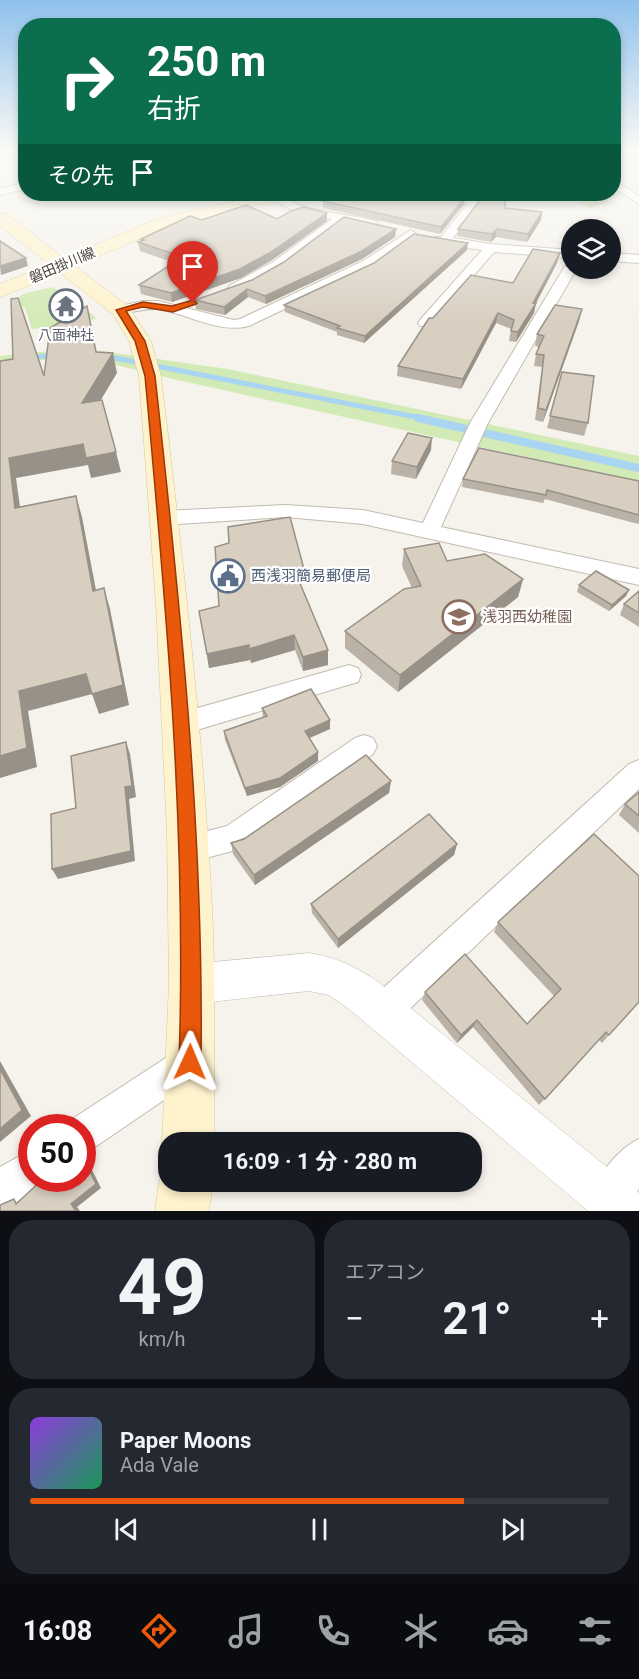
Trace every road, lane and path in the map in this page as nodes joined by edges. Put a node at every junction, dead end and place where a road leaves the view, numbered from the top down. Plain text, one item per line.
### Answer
1 (214, 208) edge
2 (295, 208) edge
3 (470, 208) edge
4 (343, 217) junction
5 (0, 218) edge
6 (411, 234) junction
7 (444, 241) junction
8 (491, 248) junction
9 (561, 253) edge
10 (621, 258) edge
11 (639, 259) edge
12 (63, 265) junction
13 (564, 279) edge
14 (0, 291) edge
15 (223, 293) edge
16 (203, 299) edge
17 (173, 309) junction
18 (121, 310) junction
19 (425, 323) edge
20 (163, 518) junction
21 (429, 531) junction
22 (639, 577) edge
23 (349, 675) dead end
24 (180, 724) junction
25 (364, 746) dead end
26 (639, 772) edge
27 (187, 849) junction
28 (192, 984) junction
29 (383, 1011) junction
30 (190, 1062) junction
31 (96, 1125) edge
32 (188, 1132) edge
33 (639, 1158) edge
34 (18, 1178) edge
35 (0, 1190) edge
36 (185, 1192) edge
37 (616, 1204) edge
38 (182, 1211) edge

1 - 12 main road, 磐田掛川線
2 - 4 street
3 - 7 street
4 - 6 street
4 - 15 street
5 - 12 main road
6 - 7 street
6 - 17 street
7 - 8 street
8 - 9 street
8 - 19 street
10 - 11 street
12 - 14 main road, 磐田掛川線
12 - 18 main road
13 - 21 street
16 - 17 street
17 - 18 street
18 - 20 main road
20 - 21 street
20 - 24 main road
21 - 22 street
23 - 24 street
24 - 27 main road
25 - 27 street
26 - 29 street
27 - 28 main road
28 - 29 street
28 - 30 main road
29 - 37 street
30 - 31 street
30 - 32 main road
33 - 37 street
34 - 35 street
36 - 38 main road

